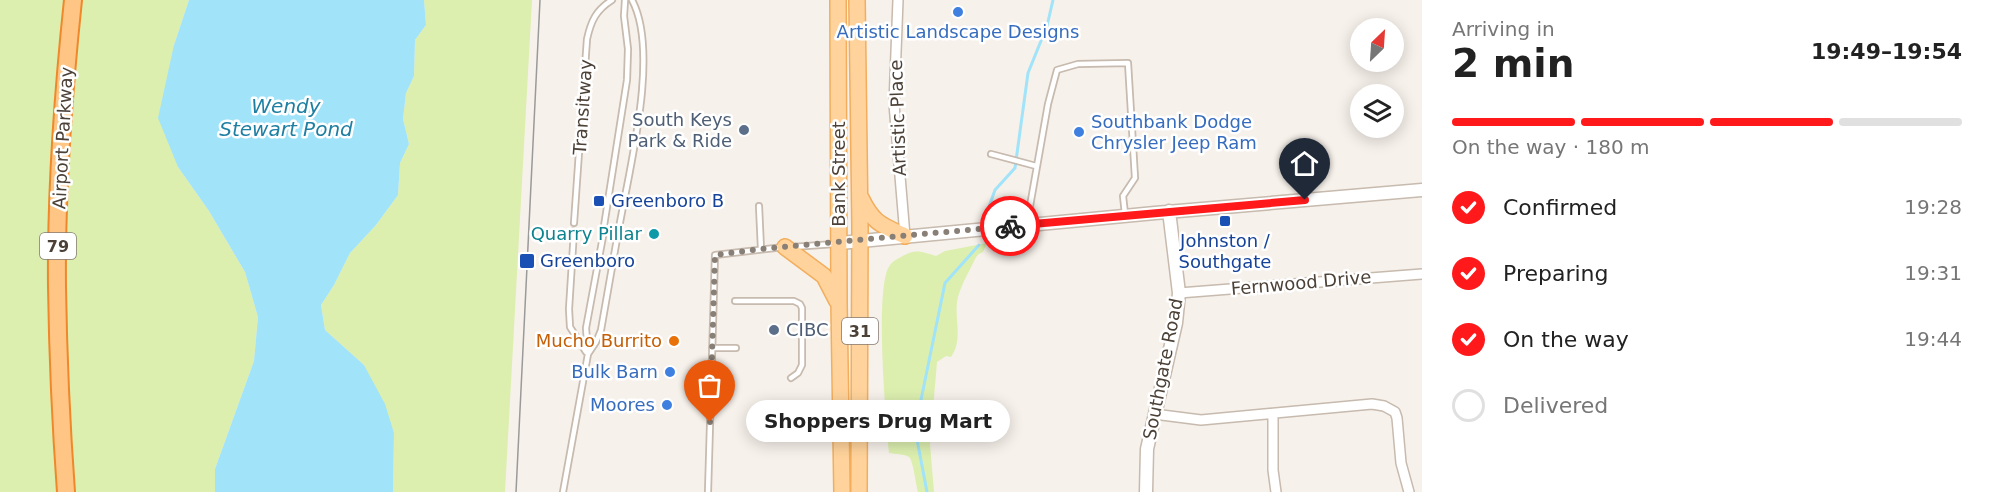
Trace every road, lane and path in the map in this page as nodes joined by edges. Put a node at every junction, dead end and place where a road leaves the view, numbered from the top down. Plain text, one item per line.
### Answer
1 (72, 0) edge
2 (612, 0) edge
3 (625, 0) edge
4 (632, 0) edge
5 (838, 0) edge
6 (857, 0) edge
7 (898, 0) edge
8 (991, 154) dead end
9 (1036, 166) junction
10 (1422, 190) edge
11 (860, 195) junction
12 (759, 206) dead end
13 (1169, 211) junction
14 (1125, 215) junction
15 (574, 223) dead end
16 (1032, 224) junction
17 (574, 231) dead end
18 (905, 236) junction
19 (860, 241) junction
20 (840, 243) junction
21 (785, 247) junction
22 (761, 249) junction
23 (1422, 274) edge
24 (1179, 293) junction
25 (735, 301) dead end
26 (839, 303) junction
27 (712, 348) junction
28 (736, 348) dead end
29 (588, 354) junction
30 (791, 378) dead end
31 (1155, 414) junction
32 (1273, 414) junction
33 (66, 492) edge
34 (563, 492) edge
35 (708, 492) edge
36 (842, 492) edge
37 (859, 492) edge
38 (1146, 492) edge
39 (1276, 492) edge
40 (1409, 492) edge

1 - 33 highway, Airport Parkway / 79
2 - 15 lane, Transitway
3 - 29 lane, Transitway
4 - 29 lane, Transitway
5 - 20 main road, Bank Street / 31
6 - 11 main road, Bank Street / 31
7 - 18 street, Artistic Place
8 - 9 lane
9 - 14 lane
9 - 16 lane
10 - 13 street
11 - 18 main road
11 - 19 main road, Bank Street / 31
12 - 22 lane
13 - 14 street
13 - 24 street, Southgate Road
14 - 16 street
16 - 18 street
17 - 29 lane
18 - 19 street
19 - 20 street
19 - 37 main road, Bank Street / 31
20 - 21 lane
20 - 26 main road, Bank Street / 31
21 - 22 lane
21 - 26 main road
22 - 27 lane
23 - 24 street, Fernwood Drive
24 - 31 street, Southgate Road
25 - 30 lane
26 - 36 main road, Bank Street / 31
27 - 28 lane
27 - 35 lane
29 - 34 lane, Transitway
31 - 32 street
31 - 38 street, Southgate Road
32 - 39 street
32 - 40 street

